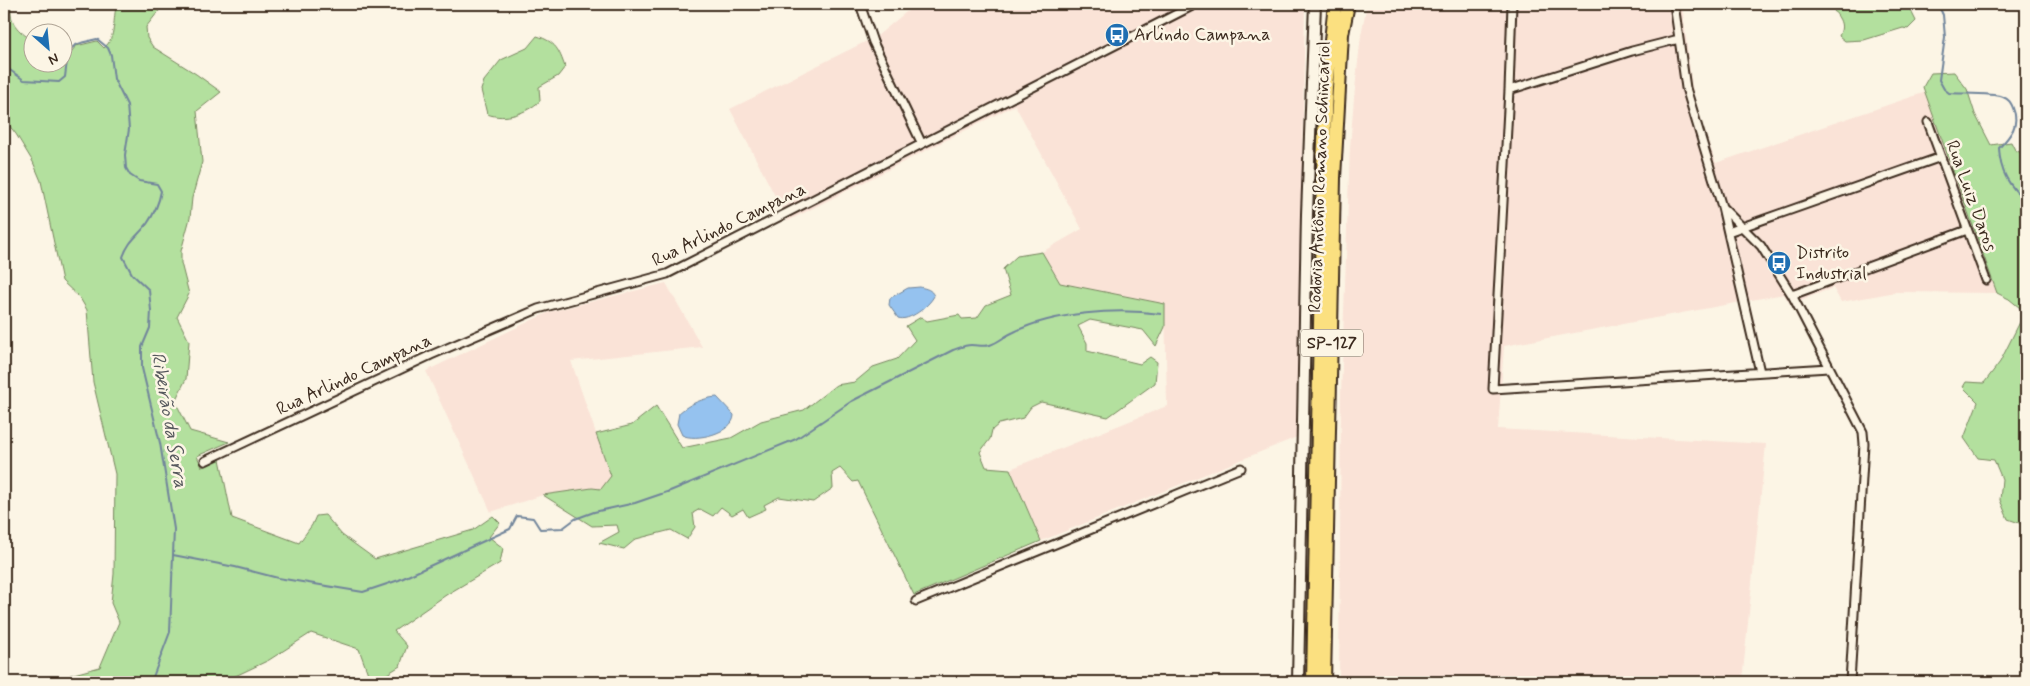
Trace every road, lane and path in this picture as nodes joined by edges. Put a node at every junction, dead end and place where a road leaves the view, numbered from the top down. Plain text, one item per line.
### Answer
1 (860, 4) edge
2 (1196, 4) edge
3 (1315, 4) edge
4 (1320, 4) edge
5 (1336, 4) edge
6 (1348, 4) edge
7 (1512, 4) edge
8 (1674, 4) edge
9 (1315, 31) junction
10 (1679, 39) junction
11 (1510, 90) junction
12 (1928, 122) dead end
13 (922, 144) junction
14 (1941, 157) junction
15 (1722, 207) junction
16 (1743, 226) junction
17 (1967, 230) junction
18 (1728, 232) junction
19 (1986, 280) dead end
20 (1792, 295) junction
21 (1829, 368) junction
22 (1760, 372) junction
23 (205, 461) dead end
24 (1241, 468) dead end
25 (916, 601) dead end
26 (1298, 682) edge
27 (1313, 682) edge
28 (1324, 682) edge
29 (1850, 682) edge

1 - 13 street
2 - 13 street, Rua Arlindo Campana
3 - 9 street
4 - 9 street
5 - 27 highway, Rodovia Antônio Romano Schincariol / SP-127
6 - 28 highway, Rodovia Antônio Romano Schincariol / SP-127
7 - 11 street
8 - 10 street
9 - 26 street
10 - 11 street
10 - 15 street
11 - 22 street
12 - 14 street, Rua Luiz Daros
13 - 23 street, Rua Arlindo Campana
14 - 16 street
14 - 17 street, Rua Luiz Daros
15 - 16 street
15 - 18 street
16 - 18 street
16 - 20 street
17 - 19 street, Rua Luiz Daros
17 - 20 street
18 - 22 street
20 - 21 street
21 - 22 street
21 - 29 street
24 - 25 street

